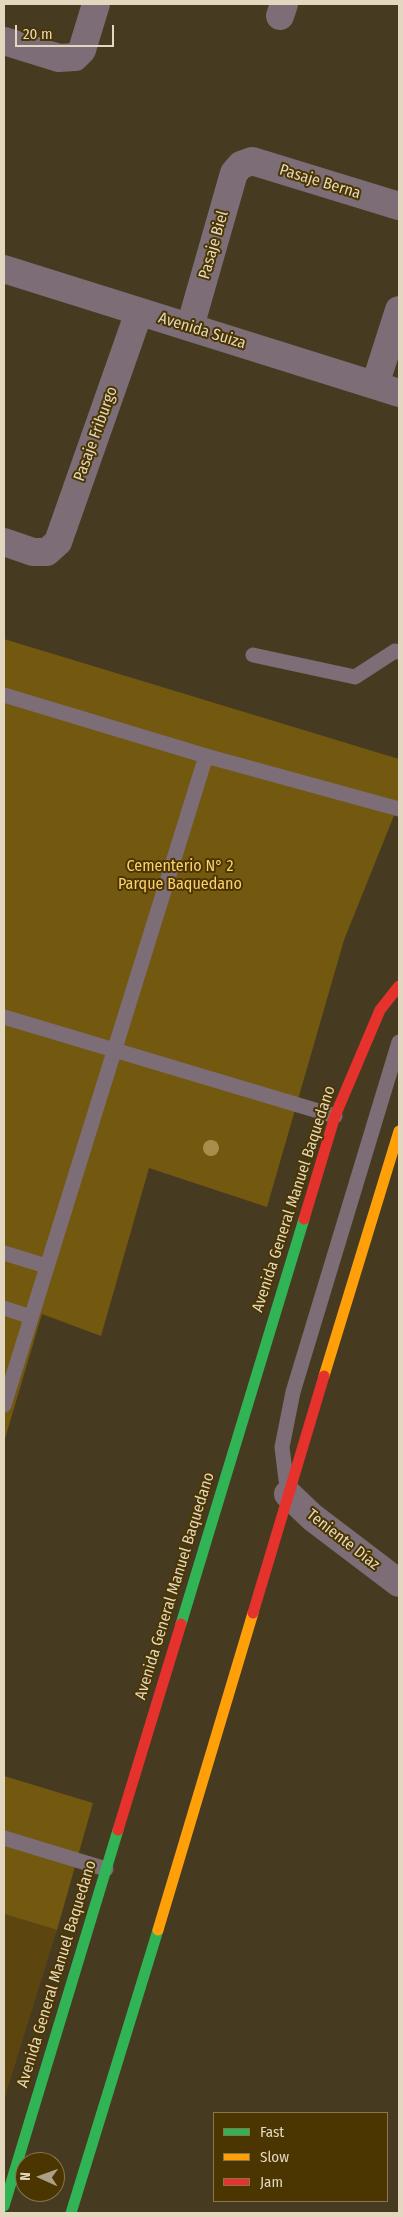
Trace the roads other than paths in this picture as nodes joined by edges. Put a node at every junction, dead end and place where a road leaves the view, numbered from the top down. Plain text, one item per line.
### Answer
1 (96, 4) edge
2 (4, 41) edge
3 (241, 165) joint
4 (399, 206) edge
5 (4, 269) edge
6 (399, 310) edge
7 (139, 312) junction
8 (190, 327) junction
9 (387, 389) edge
10 (4, 542) edge
11 (399, 652) edge
12 (253, 655) dead end
13 (4, 695) edge
14 (206, 756) junction
15 (399, 809) edge
16 (399, 986) edge
17 (4, 1017) edge
18 (399, 1042) edge
19 (114, 1051) junction
20 (335, 1116) junction
21 (399, 1131) edge
22 (392, 1179) edge
23 (4, 1253) edge
24 (46, 1266) junction
25 (4, 1308) edge
26 (30, 1317) junction
27 (4, 1404) edge
28 (288, 1494) junction
29 (399, 1583) edge
30 (4, 1838) edge
31 (106, 1869) junction
32 (4, 2206) edge
33 (71, 2213) edge

1 - 2 street
3 - 4 street, Pasaje Berna
3 - 8 street, Pasaje Biel
5 - 7 street, Avenida Suiza
6 - 9 street
7 - 8 street, Avenida Suiza
7 - 10 street, Pasaje Friburgo
8 - 9 street, Avenida Suiza
11 - 12 lane
13 - 14 lane
14 - 15 lane
14 - 19 lane
16 - 20 main road, Avenida General Manuel Baquedano
17 - 19 lane
18 - 28 lane
19 - 20 lane
19 - 24 lane
20 - 31 main road, Avenida General Manuel Baquedano
21 - 22 main road
22 - 28 main road
23 - 24 lane
24 - 26 lane
25 - 26 lane
26 - 27 lane
28 - 29 street, Teniente Díaz
28 - 33 main road
30 - 31 lane
31 - 32 main road, Avenida General Manuel Baquedano

